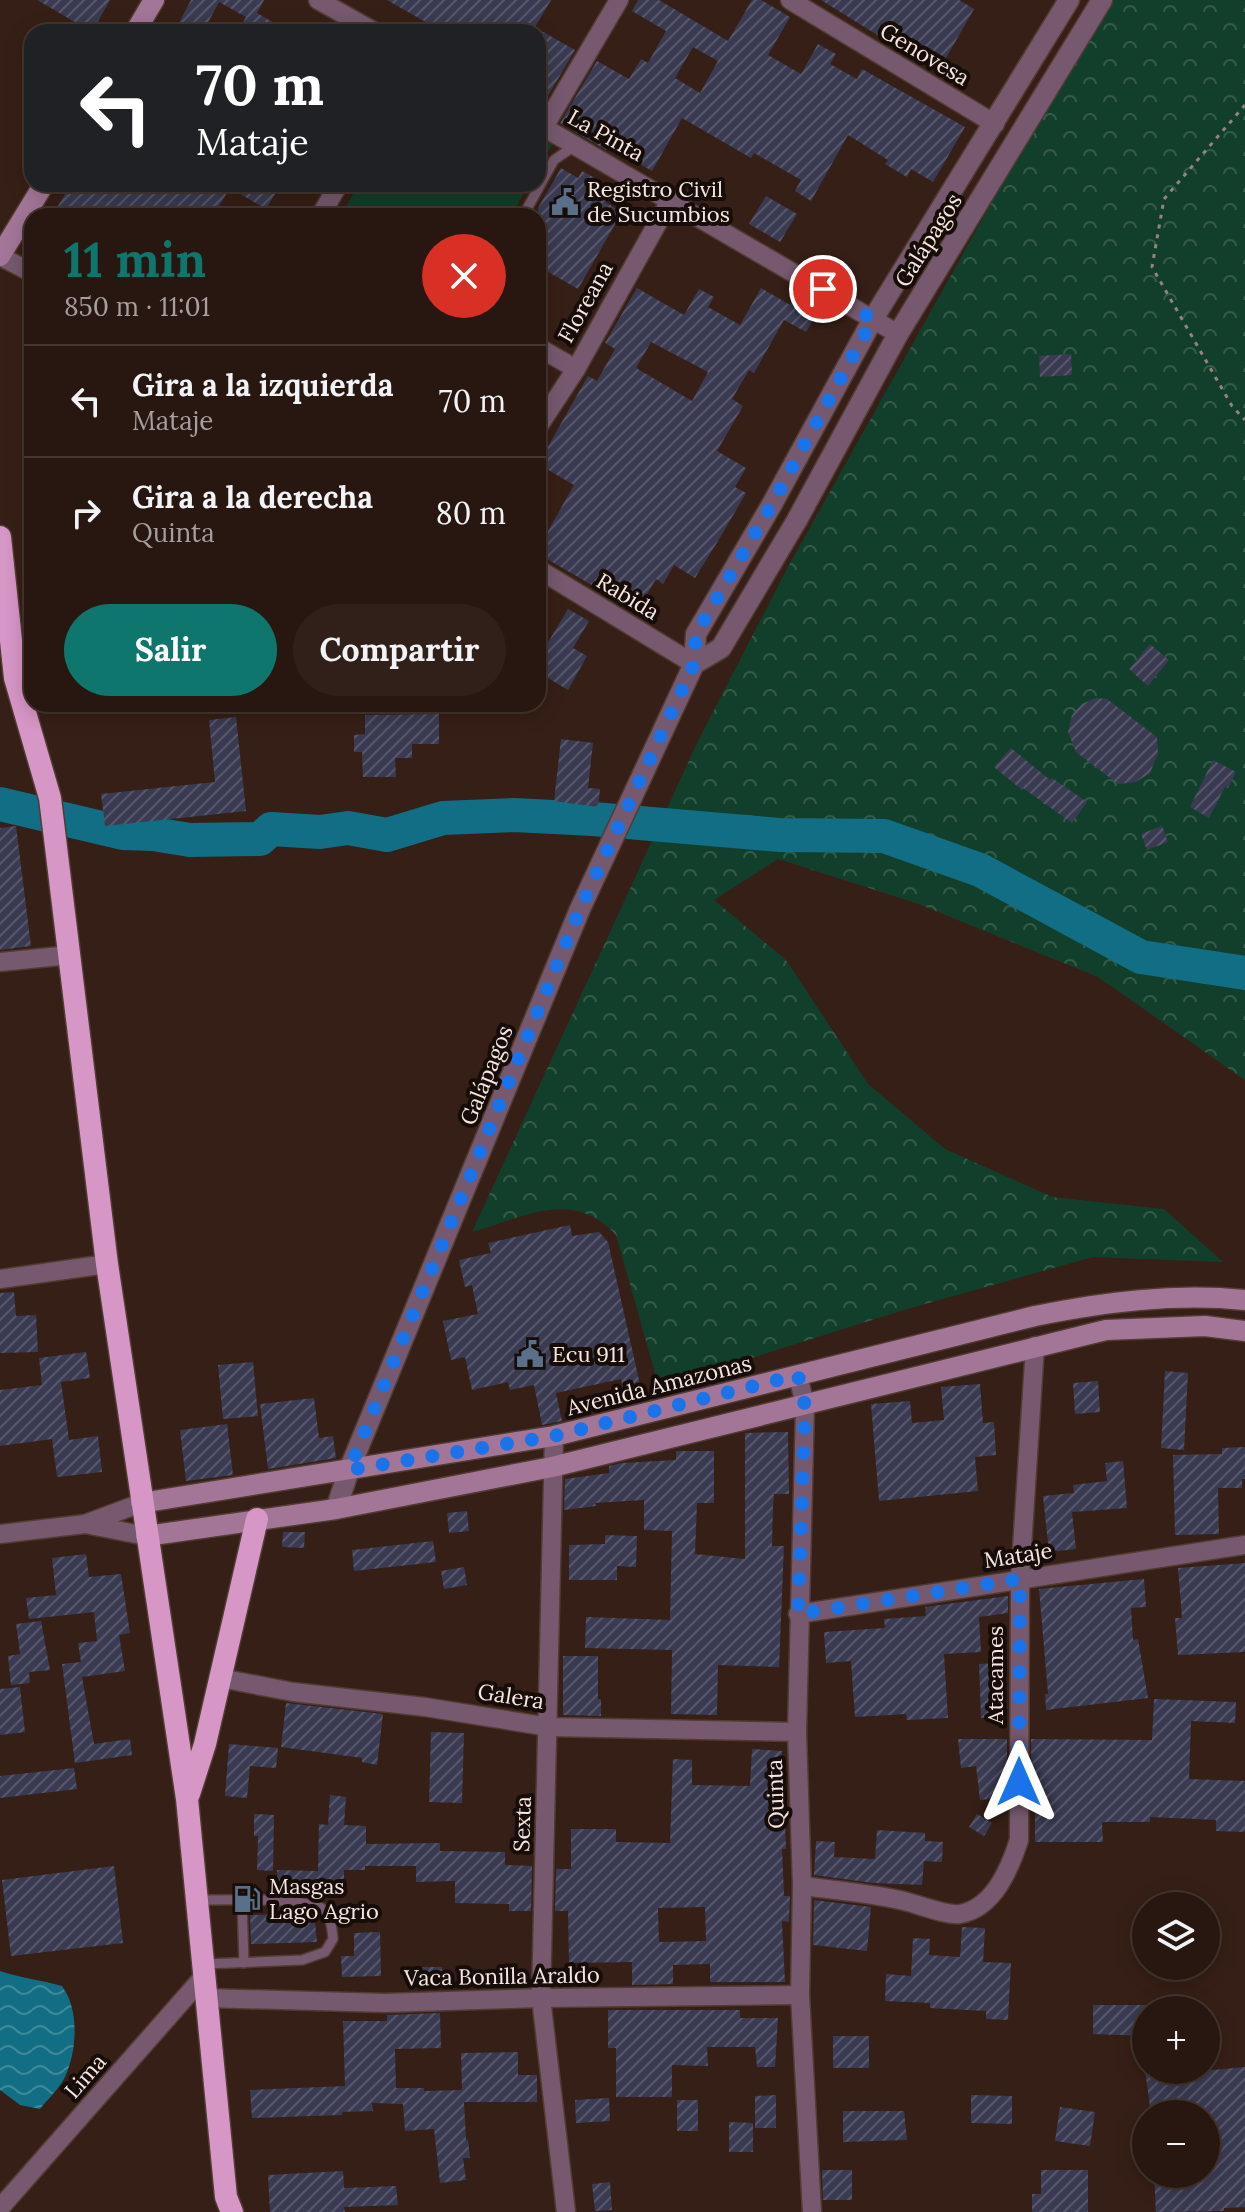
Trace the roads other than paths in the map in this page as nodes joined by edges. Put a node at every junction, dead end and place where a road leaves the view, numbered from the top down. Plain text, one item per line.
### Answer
1 (154, 0) edge
2 (318, 0) edge
3 (619, 0) edge
4 (790, 0) edge
5 (1069, 0) edge
6 (1102, 0) edge
7 (140, 24) edge
8 (361, 24) edge
9 (546, 117) edge
10 (995, 124) junction
11 (546, 128) edge
12 (576, 145) junction
13 (546, 174) edge
14 (671, 199) junction
15 (24, 217) edge
16 (0, 256) edge
17 (24, 269) edge
18 (873, 319) junction
19 (898, 334) junction
20 (546, 352) edge
21 (576, 369) junction
22 (546, 415) edge
23 (0, 537) edge
24 (546, 574) edge
25 (694, 664) junction
26 (24, 694) edge
27 (30, 712) edge
28 (70, 955) junction
29 (0, 962) edge
30 (107, 1264) junction
31 (0, 1279) edge
32 (1245, 1300) edge
33 (1245, 1331) edge
34 (1035, 1346) junction
35 (798, 1375) junction
36 (805, 1406) junction
37 (554, 1436) junction
38 (552, 1467) junction
39 (349, 1470) junction
40 (141, 1503) junction
41 (336, 1509) junction
42 (257, 1519) junction
43 (85, 1524) junction
44 (0, 1534) edge
45 (146, 1536) junction
46 (1245, 1545) edge
47 (1020, 1579) junction
48 (798, 1614) junction
49 (220, 1678) junction
50 (549, 1727) junction
51 (797, 1732) junction
52 (187, 1799) junction
53 (802, 1886) junction
54 (197, 1900) junction
55 (242, 1901) junction
56 (244, 1963) junction
57 (204, 1970) junction
58 (800, 1995) junction
59 (206, 1998) junction
60 (541, 1998) junction
61 (226, 2204) edge
62 (0, 2208) edge
63 (566, 2212) edge
64 (812, 2212) edge

1 - 7 main road
2 - 8 street
3 - 9 street
4 - 10 street, Genovesa
5 - 10 street, Galápagos
6 - 19 street, Galápagos
10 - 18 street, Galápagos
11 - 12 street, La Pinta
12 - 13 lane
12 - 14 street, La Pinta
14 - 18 street, La Pinta
14 - 21 street, Floreana
15 - 16 main road
16 - 17 street
18 - 19 street, La Pinta
18 - 25 street, Galápagos
19 - 25 street, Galápagos
20 - 21 street
21 - 22 street, Floreana
23 - 26 highway
24 - 25 street, Rabida
25 - 39 street, Galápagos
27 - 28 highway
28 - 29 street
28 - 30 highway
30 - 31 street
30 - 40 highway
32 - 35 main road, Avenida Amazonas
33 - 34 main road, Avenida Amazonas
34 - 36 main road, Avenida Amazonas
34 - 47 street, Atacames
35 - 36 street, Quinta
35 - 37 main road, Avenida Amazonas
36 - 38 main road, Avenida Amazonas
36 - 48 street, Quinta
37 - 38 street, Sexta
37 - 39 main road, Avenida Amazonas
38 - 41 main road, Avenida Amazonas
38 - 50 street, Sexta
39 - 40 main road, Avenida Amazonas
39 - 41 street, Galápagos
40 - 43 street, Avenida Amazonas
40 - 45 highway
41 - 42 main road, Avenida Amazonas
42 - 45 main road, Avenida Amazonas
42 - 49 highway
43 - 44 street, Avenida Amazonas
43 - 45 street, Avenida Amazonas
45 - 52 highway
46 - 47 street, Mataje
47 - 48 street, Mataje
47 - 53 street, Atacames
48 - 51 street, Quinta
49 - 50 street, Galera
49 - 52 highway
50 - 51 street, Galera
50 - 60 street, Sexta
51 - 53 street, Quinta
52 - 54 highway
53 - 58 street, Quinta
54 - 55 lane
54 - 57 highway
55 - 56 lane
55 - 56 lane
56 - 57 lane
57 - 59 highway
57 - 62 street, Lima
58 - 60 street, Vaca Bonilla Araldo
58 - 64 street, Quinta
59 - 60 street, Vaca Bonilla Araldo
59 - 61 highway
60 - 63 street, Sexta

